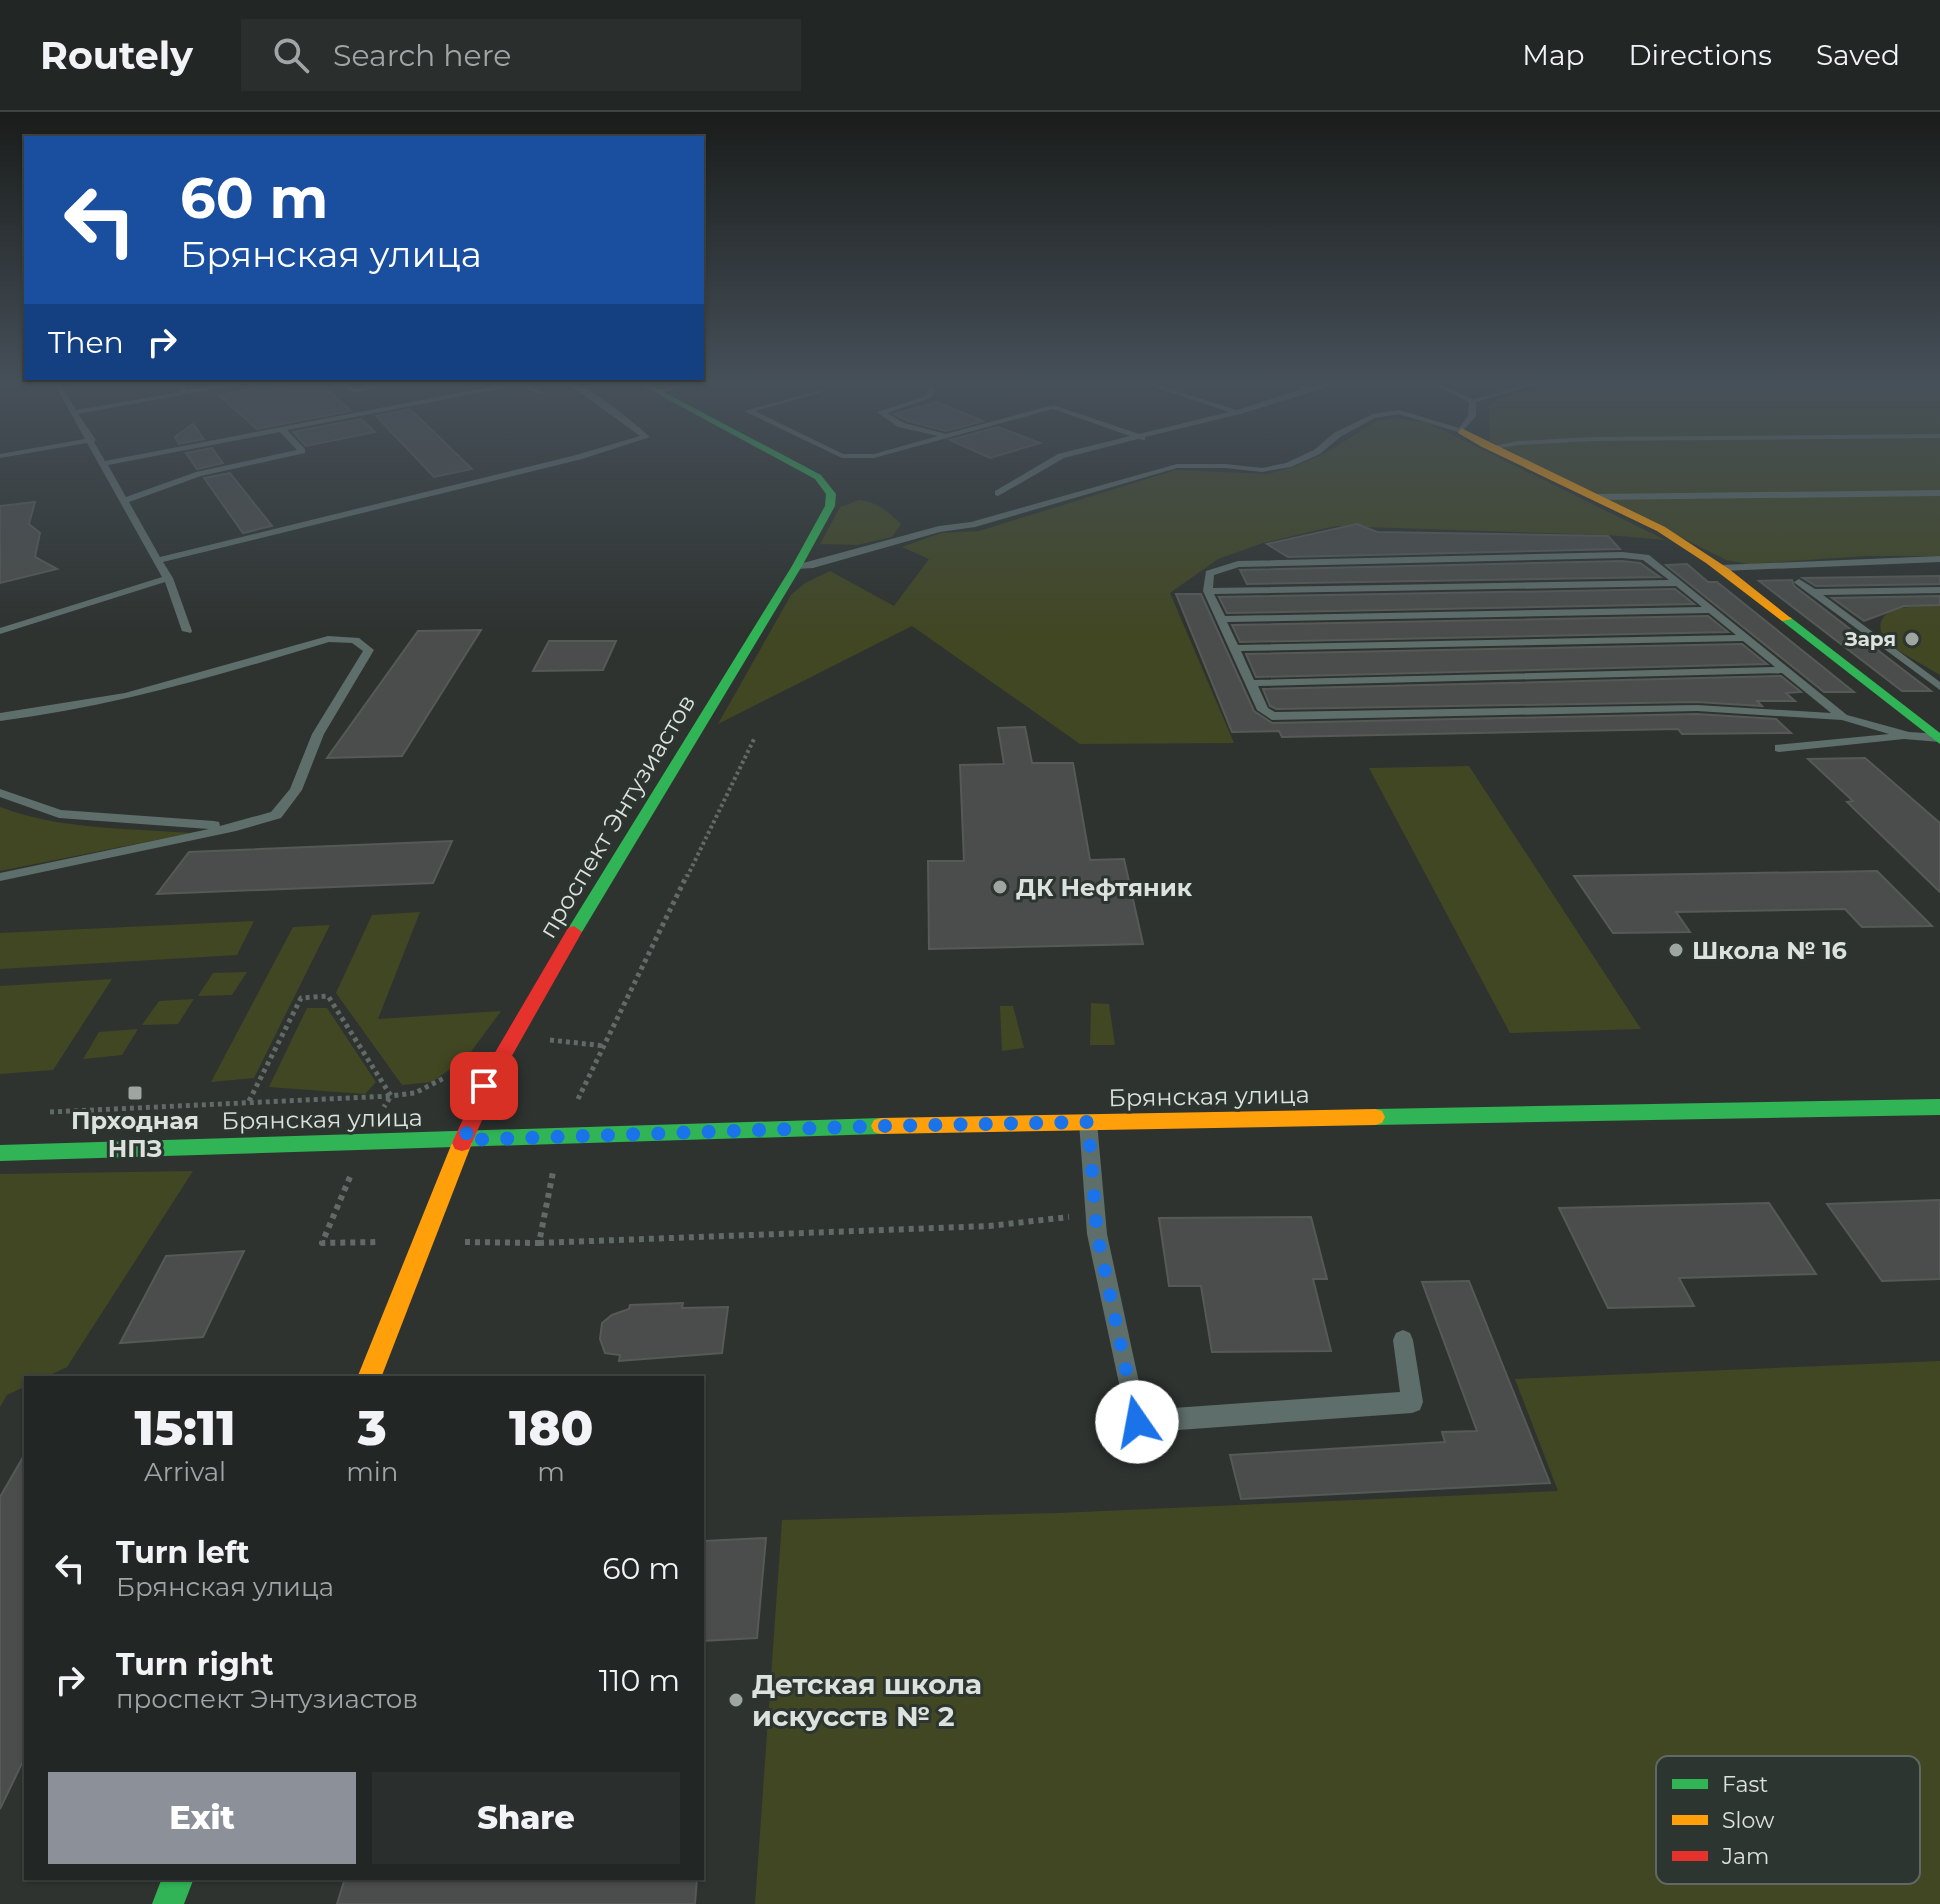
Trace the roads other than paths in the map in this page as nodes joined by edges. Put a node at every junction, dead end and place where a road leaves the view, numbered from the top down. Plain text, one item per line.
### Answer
1 (106, 465) edge
2 (241, 465) edge
3 (549, 465) edge
4 (791, 465) edge
5 (1046, 465) edge
6 (1289, 465) edge
7 (1526, 465) edge
8 (998, 493) dead end
9 (1940, 493) edge
10 (1597, 497) junction
11 (125, 500) junction
12 (1940, 559) edge
13 (158, 560) junction
14 (797, 566) junction
15 (1721, 568) junction
16 (168, 578) junction
17 (1799, 582) dead end
18 (1677, 583) junction
19 (1940, 590) edge
20 (1208, 591) junction
21 (1814, 592) junction
22 (1710, 610) junction
23 (1221, 619) junction
24 (0, 631) edge
25 (187, 631) dead end
26 (1744, 638) junction
27 (1235, 648) junction
28 (1784, 670) junction
29 (1250, 683) junction
30 (1940, 687) edge
31 (0, 717) edge
32 (1843, 717) junction
33 (1908, 736) junction
34 (1939, 739) edge
35 (1779, 748) dead end
36 (0, 793) edge
37 (236, 827) junction
38 (0, 877) edge
39 (1940, 1107) edge
40 (1088, 1122) junction
41 (464, 1140) junction
42 (0, 1153) edge
43 (1403, 1340) dead end
44 (370, 1376) edge
45 (177, 1880) edge
46 (168, 1904) edge

1 - 11 lane
2 - 11 lane
3 - 13 lane
4 - 14 street, проспект Энтузиастов
5 - 8 lane
6 - 14 lane
7 - 10 street
9 - 10 lane
10 - 15 street
11 - 13 lane
12 - 15 lane
13 - 16 lane
14 - 41 street, проспект Энтузиастов
15 - 34 street
16 - 24 lane
16 - 25 lane
17 - 21 lane
18 - 20 lane
18 - 20 lane
18 - 22 lane
19 - 21 lane
20 - 23 lane
21 - 30 lane
22 - 23 lane
22 - 26 lane
23 - 27 lane
26 - 27 lane
26 - 28 lane
27 - 29 lane
28 - 29 lane
28 - 32 lane
29 - 32 lane
31 - 37 lane
32 - 33 lane
33 - 34 lane
33 - 35 lane
36 - 37 lane
37 - 38 lane
39 - 40 street, Брянская улица
40 - 41 street, Брянская улица
40 - 43 lane
41 - 42 street, Брянская улица
41 - 44 street, проспект Энтузиастов
45 - 46 street

